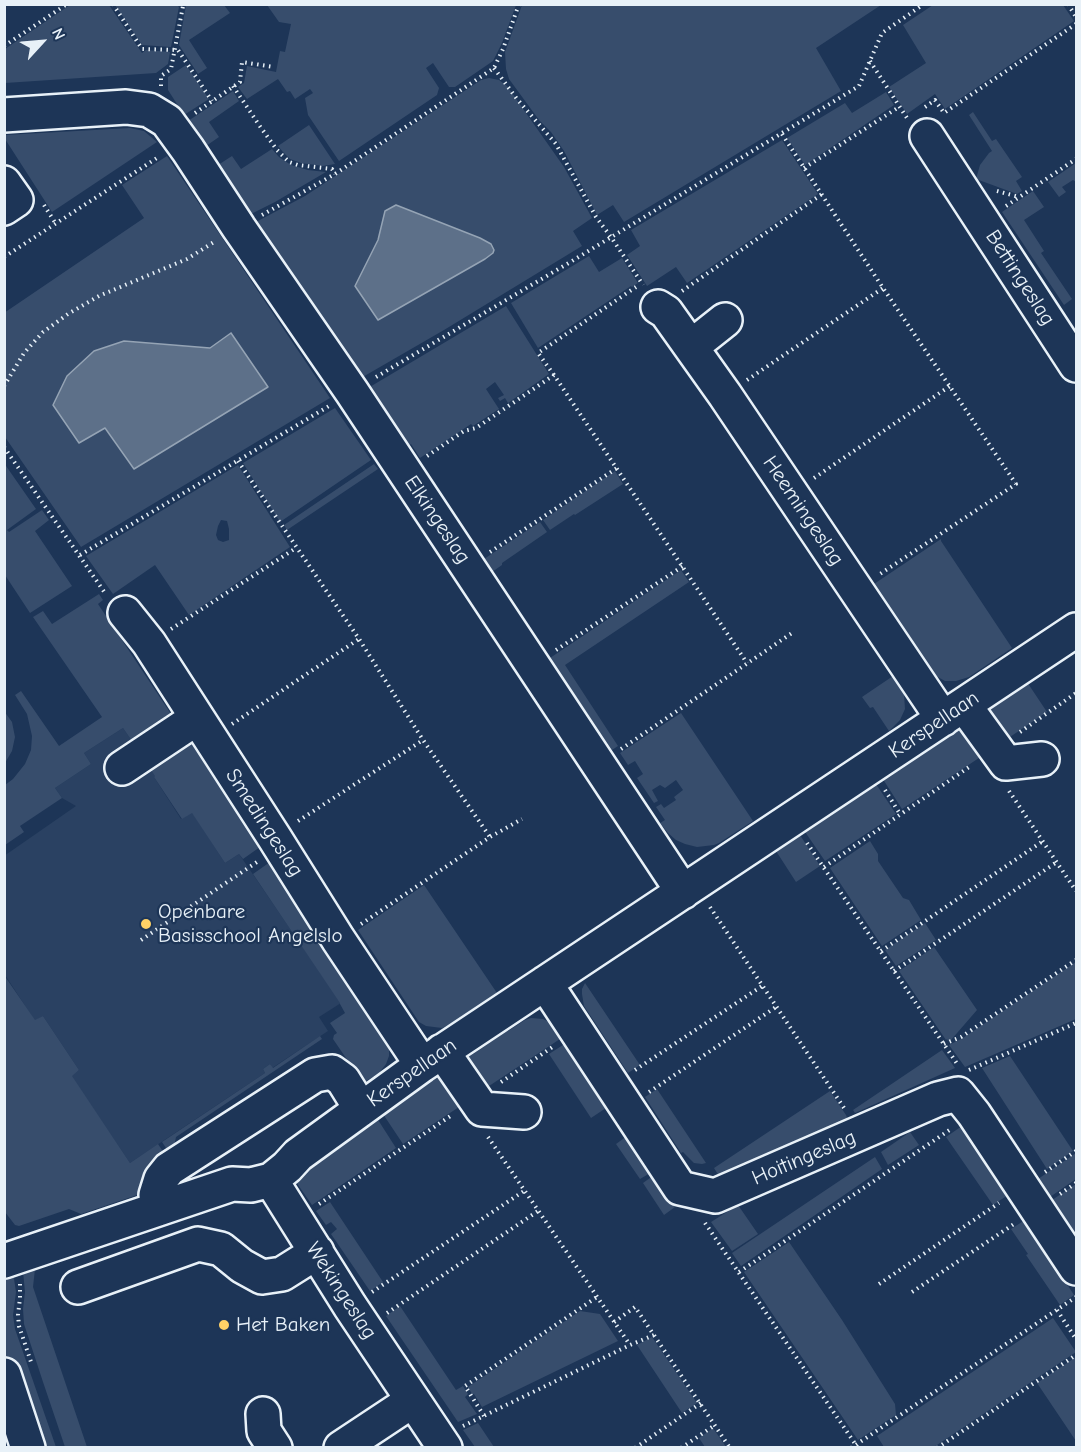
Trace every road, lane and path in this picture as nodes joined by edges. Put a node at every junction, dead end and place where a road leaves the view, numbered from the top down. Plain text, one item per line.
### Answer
1 (67, 4) edge
2 (113, 4) edge
3 (182, 4) edge
4 (519, 4) edge
5 (924, 4) edge
6 (1068, 4) edge
7 (1077, 17) edge
8 (1077, 24) edge
9 (4, 46) edge
10 (174, 50) junction
11 (870, 61) junction
12 (274, 67) dead end
13 (494, 68) junction
14 (233, 86) junction
15 (213, 101) junction
16 (899, 106) junction
17 (4, 115) edge
18 (922, 124) junction
19 (175, 134) junction
20 (782, 134) junction
21 (1077, 159) edge
22 (804, 168) junction
23 (335, 174) junction
24 (4, 183) edge
25 (822, 194) junction
26 (4, 208) edge
27 (982, 221) junction
28 (239, 228) junction
29 (611, 237) junction
30 (4, 257) edge
31 (883, 288) junction
32 (650, 295) junction
33 (725, 320) dead end
34 (691, 347) junction
35 (1077, 365) edge
36 (554, 375) junction
37 (4, 386) edge
38 (950, 386) junction
39 (352, 392) junction
40 (725, 395) junction
41 (4, 447) edge
42 (238, 460) junction
43 (617, 468) junction
44 (404, 471) junction
45 (791, 494) junction
46 (296, 548) junction
47 (80, 555) junction
48 (468, 566) junction
49 (683, 566) junction
50 (857, 590) junction
51 (124, 613) joint
52 (792, 633) dead end
53 (1074, 637) edge
54 (359, 639) junction
55 (148, 643) junction
56 (747, 663) junction
57 (533, 665) junction
58 (1077, 693) edge
59 (954, 712) junction
60 (204, 729) junction
61 (423, 740) junction
62 (995, 749) junction
63 (1042, 759) dead end
64 (598, 765) junction
65 (122, 768) dead end
66 (1005, 784) dead end
67 (522, 819) dead end
68 (791, 819) junction
69 (490, 837) junction
70 (277, 841) junction
71 (1043, 841) junction
72 (1058, 862) junction
73 (824, 867) junction
74 (689, 888) junction
75 (1077, 891) edge
76 (338, 939) junction
77 (141, 940) dead end
78 (881, 951) junction
79 (1077, 960) edge
80 (894, 971) junction
81 (545, 983) junction
82 (762, 986) junction
83 (776, 1007) junction
84 (1077, 1023) edge
85 (576, 1031) junction
86 (944, 1044) junction
87 (432, 1058) junction
88 (620, 1096) junction
89 (474, 1100) junction
90 (361, 1109) junction
91 (524, 1112) dead end
92 (974, 1113) junction
93 (486, 1133) dead end
94 (861, 1134) junction
95 (1077, 1151) edge
96 (271, 1180) junction
97 (1077, 1183) edge
98 (680, 1188) junction
99 (524, 1191) junction
100 (1030, 1198) junction
101 (160, 1208) junction
102 (538, 1211) junction
103 (296, 1220) junction
104 (316, 1252) junction
105 (9, 1259) edge
106 (1077, 1268) edge
107 (739, 1272) junction
108 (879, 1284) dead end
109 (78, 1287) dead end
110 (912, 1292) dead end
111 (597, 1297) junction
112 (1077, 1297) edge
113 (1057, 1310) junction
114 (358, 1317) junction
115 (614, 1322) junction
116 (654, 1335) junction
117 (1077, 1339) edge
118 (630, 1345) junction
119 (1077, 1355) edge
120 (19, 1373) edge
121 (412, 1401) junction
122 (701, 1403) junction
123 (263, 1414) dead end
124 (483, 1416) junction
125 (715, 1425) junction
126 (441, 1443) edge
127 (855, 1446) edge
128 (28, 1448) edge
129 (275, 1448) edge
130 (341, 1448) edge
131 (635, 1448) edge
132 (681, 1448) edge
133 (730, 1448) edge
134 (937, 1448) edge

1 - 9 path
2 - 10 path
3 - 10 path
4 - 13 path
5 - 11 path
6 - 7 path
8 - 18 path
10 - 15 path
10 - 19 path
11 - 16 path
11 - 20 path
12 - 14 path
13 - 23 path
13 - 29 path
14 - 15 path
14 - 23 path
15 - 19 path
16 - 18 path
16 - 22 path
17 - 19 street
18 - 27 street, Bettingeslag
19 - 28 street, Elkingeslag
19 - 30 path
20 - 22 path
20 - 29 path
21 - 27 path, Bettingeslag
22 - 25 path
23 - 28 path
24 - 26 street
25 - 31 path
25 - 32 path
27 - 35 street, Bettingeslag
28 - 37 path
28 - 39 street, Elkingeslag
29 - 32 path
29 - 39 path
31 - 38 path
31 - 40 path
32 - 34 street, Heemingeslag
32 - 36 path
33 - 34 street
34 - 40 street, Heemingeslag
36 - 43 path
36 - 44 path
38 - 45 path
38 - 50 path
39 - 42 path
39 - 44 street, Elkingeslag
40 - 45 street, Heemingeslag
41 - 47 path
42 - 46 path
42 - 47 path
43 - 48 path
43 - 49 path
44 - 48 street, Elkingeslag
45 - 50 street, Heemingeslag
46 - 54 path
46 - 55 path
47 - 51 path
48 - 57 street, Elkingeslag
49 - 56 path
49 - 57 path
50 - 59 street, Heemingeslag
51 - 55 street, Smedingeslag
52 - 56 path
53 - 59 street, Kerspellaan
54 - 60 path
54 - 61 path
55 - 60 street, Smedingeslag
56 - 64 path
57 - 64 street, Elkingeslag
58 - 62 path
59 - 62 street, Heemingeslag
59 - 68 street, Kerspellaan
60 - 65 street
60 - 70 street, Smedingeslag
61 - 69 path
61 - 70 path
62 - 63 street
62 - 73 path
64 - 74 street, Elkingeslag
66 - 71 path
67 - 69 path
68 - 73 path
68 - 74 street, Kerspellaan
69 - 76 path
70 - 76 street, Smedingeslag
70 - 77 path
71 - 72 path
71 - 78 path
72 - 75 path
72 - 80 path
73 - 78 path
74 - 81 street, Kerspellaan
74 - 82 path
76 - 87 street, Smedingeslag
78 - 80 path
79 - 86 path
80 - 86 path
81 - 85 street
81 - 87 street, Kerspellaan
82 - 83 path
82 - 88 path
83 - 88 path
83 - 94 path
84 - 86 path
85 - 88 street
85 - 89 path
87 - 89 street, Smedingeslag
87 - 90 street, Kerspellaan
88 - 98 street
89 - 91 street
89 - 103 path
90 - 96 street, Kerspellaan
90 - 101 street
92 - 94 street, Hoitingeslag
92 - 100 street, Hoitingeslag
92 - 107 path
93 - 99 path
94 - 98 street, Hoitingeslag
95 - 100 path
96 - 101 street
96 - 103 street, Wekingeslag
97 - 100 path
98 - 107 path
99 - 102 path
99 - 114 path
100 - 106 street, Hoitingeslag
100 - 108 path
100 - 110 path
101 - 105 street
102 - 111 path
102 - 114 path
103 - 104 street, Wekingeslag
104 - 109 street
104 - 114 street, Wekingeslag
105 - 120 path
107 - 127 path
111 - 115 path
111 - 124 path
112 - 113 path
113 - 117 path
113 - 127 path
114 - 121 street, Wekingeslag
115 - 116 path
115 - 118 path
116 - 118 path
116 - 122 path
118 - 124 path
119 - 134 path
120 - 128 street
121 - 126 street, Wekingeslag
121 - 130 street
122 - 125 path
122 - 131 path
123 - 129 street
124 - 126 path
125 - 132 path
125 - 133 path

